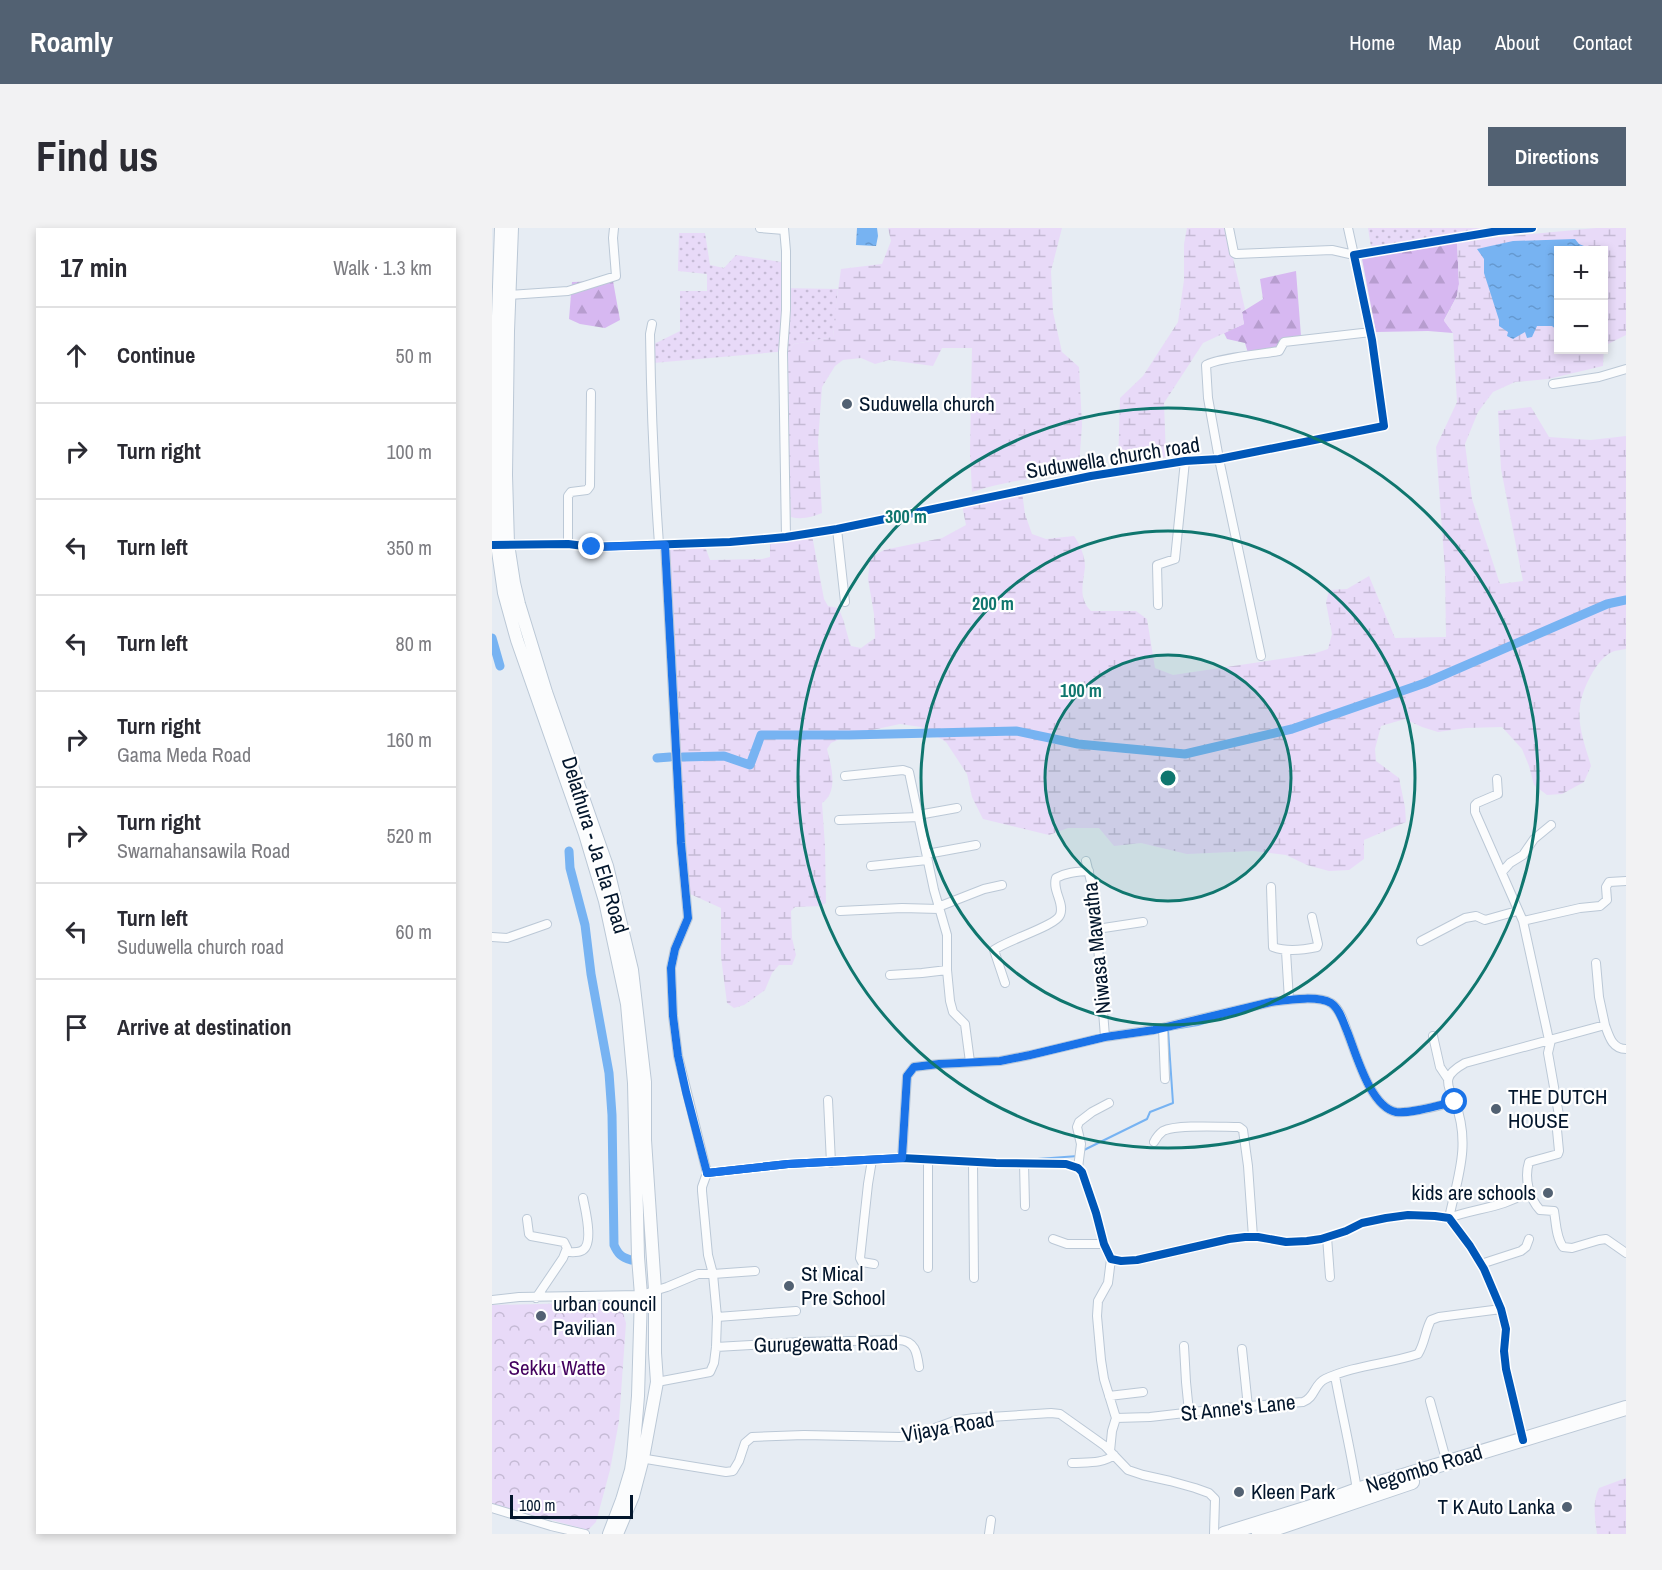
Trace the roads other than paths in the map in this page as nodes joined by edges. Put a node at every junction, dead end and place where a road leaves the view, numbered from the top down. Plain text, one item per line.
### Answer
1 (501, 228) edge
2 (512, 228) edge
3 (614, 228) edge
4 (760, 228) edge
5 (1229, 228) edge
6 (1348, 228) edge
7 (1532, 228) edge
8 (784, 229) edge
9 (1354, 255) junction
10 (509, 294) junction
11 (652, 324) dead end
12 (1371, 332) junction
13 (1626, 369) edge
14 (1553, 384) dead end
15 (591, 393) dead end
16 (1219, 459) junction
17 (1185, 461) junction
18 (837, 529) junction
19 (786, 537) junction
20 (499, 544) edge
21 (568, 544) junction
22 (662, 545) junction
23 (845, 602) dead end
24 (1158, 605) dead end
25 (1261, 656) dead end
26 (844, 776) dead end
27 (1497, 779) dead end
28 (957, 808) dead end
29 (918, 816) junction
30 (839, 820) dead end
31 (1551, 825) dead end
32 (976, 845) dead end
33 (927, 857) junction
34 (1086, 861) dead end
35 (871, 866) dead end
36 (1089, 872) junction
37 (1502, 872) junction
38 (1626, 880) edge
39 (1002, 885) dead end
40 (1271, 887) dead end
41 (938, 908) junction
42 (840, 911) dead end
43 (1517, 911) junction
44 (1312, 916) dead end
45 (1523, 921) junction
46 (1143, 922) dead end
47 (547, 924) dead end
48 (1097, 929) junction
49 (492, 937) edge
50 (1421, 940) dead end
51 (1286, 951) junction
52 (1596, 963) dead end
53 (947, 970) junction
54 (890, 975) dead end
55 (1005, 984) dead end
56 (1289, 1000) junction
57 (1605, 1025) junction
58 (1162, 1028) junction
59 (1433, 1036) dead end
60 (1105, 1037) junction
61 (1550, 1040) junction
62 (1626, 1048) edge
63 (969, 1062) junction
64 (1165, 1079) dead end
65 (1448, 1079) junction
66 (828, 1100) dead end
67 (1455, 1102) junction
68 (1109, 1103) dead end
69 (1154, 1142) dead end
70 (902, 1158) junction
71 (928, 1159) junction
72 (872, 1160) junction
73 (973, 1161) junction
74 (831, 1163) junction
75 (1024, 1163) junction
76 (1078, 1168) junction
77 (707, 1175) junction
78 (1528, 1191) junction
79 (583, 1198) dead end
80 (1024, 1206) dead end
81 (1449, 1218) junction
82 (527, 1219) dead end
83 (1253, 1237) junction
84 (1327, 1237) junction
85 (1053, 1239) dead end
86 (1529, 1239) dead end
87 (1104, 1244) junction
88 (566, 1252) junction
89 (1626, 1253) edge
90 (1111, 1259) junction
91 (874, 1264) dead end
92 (1481, 1264) junction
93 (928, 1268) dead end
94 (755, 1271) dead end
95 (713, 1274) junction
96 (1330, 1277) dead end
97 (974, 1278) dead end
98 (655, 1290) junction
99 (641, 1295) junction
100 (536, 1298) junction
101 (492, 1300) edge
102 (1502, 1309) junction
103 (796, 1311) dead end
104 (717, 1317) junction
105 (1184, 1346) dead end
106 (716, 1347) junction
107 (1242, 1349) dead end
108 (919, 1367) dead end
109 (1335, 1376) junction
110 (657, 1382) junction
111 (1143, 1392) dead end
112 (1109, 1396) junction
113 (1430, 1401) dead end
114 (1248, 1407) junction
115 (1626, 1408) edge
116 (1189, 1412) junction
117 (1626, 1416) edge
118 (1116, 1419) junction
119 (1523, 1440) junction
120 (1112, 1453) junction
121 (638, 1458) junction
122 (1072, 1463) dead end
123 (1447, 1463) junction
124 (1357, 1490) junction
125 (492, 1508) edge
126 (991, 1520) dead end
127 (1273, 1529) edge
128 (585, 1534) edge
129 (609, 1534) edge
130 (618, 1534) edge
131 (989, 1534) edge
132 (1214, 1534) edge
133 (1224, 1534) edge

1 - 20 main road, Delathura - Ja Ela Road
2 - 10 main road, Delathura - Ja Ela Road
3 - 10 street
4 - 8 street
5 - 9 street
6 - 9 street, Suduwella church road
7 - 9 street
8 - 19 street
9 - 12 street, Suduwella church road
10 - 20 main road, Delathura - Ja Ela Road
11 - 22 street
12 - 16 street, Suduwella church road
12 - 16 street
13 - 14 street
15 - 21 street
16 - 17 street, Suduwella church road
16 - 25 street
17 - 18 street, Suduwella church road
17 - 24 street
18 - 19 street, Suduwella church road
18 - 23 street
19 - 22 street, Suduwella church road
20 - 21 street, Suduwella church road
20 - 98 main road, Delathura - Ja Ela Road
20 - 99 main road, Delathura - Ja Ela Road
21 - 22 street, Suduwella church road
22 - 77 street
26 - 29 street
27 - 37 street
28 - 29 street
29 - 30 street
29 - 33 street
31 - 37 street
32 - 33 street
33 - 35 street
33 - 41 street
34 - 36 street, Niwasa Mawatha
36 - 48 street, Niwasa Mawatha
36 - 55 street
37 - 43 street
38 - 45 street
39 - 41 street
40 - 51 street
41 - 42 street
41 - 53 street
43 - 45 street
43 - 50 street
44 - 51 street
45 - 61 street
46 - 48 street
47 - 49 street
48 - 60 street, Niwasa Mawatha
51 - 56 street
52 - 57 street
53 - 54 street
53 - 63 street
56 - 58 street
56 - 67 street
57 - 61 street
57 - 62 street
58 - 60 street
58 - 64 street
59 - 65 street
60 - 63 street
61 - 65 street
61 - 78 street
63 - 70 street
65 - 67 street
66 - 74 street
67 - 81 street
68 - 76 street
69 - 83 street
70 - 71 street
70 - 72 street
71 - 73 street
71 - 93 street
72 - 74 street
72 - 91 street
73 - 75 street
73 - 97 street
74 - 77 street
75 - 76 street
75 - 80 street
76 - 87 street
77 - 95 street
78 - 81 street
78 - 89 street
79 - 88 street
81 - 84 street
81 - 92 street
82 - 88 street
83 - 84 street
83 - 90 street
84 - 96 street
85 - 87 street
86 - 92 street
87 - 90 street
88 - 100 street
90 - 112 street
92 - 102 street
94 - 95 street
95 - 98 street
95 - 104 street
98 - 99 street
98 - 110 main road, Delathura - Ja Ela Road
99 - 100 street
99 - 121 main road, Delathura - Ja Ela Road
100 - 101 street
102 - 109 street, St Anne's Lane
102 - 119 street
103 - 104 street
104 - 106 street
105 - 116 street
106 - 108 street, Gurugewatta Road
106 - 110 street
107 - 114 street
109 - 114 street, St Anne's Lane
109 - 124 street
110 - 121 main road, Delathura - Ja Ela Road
111 - 112 street
112 - 118 street
113 - 123 street
114 - 116 street, St Anne's Lane
115 - 119 highway, Negombo Road
116 - 118 street, St Anne's Lane
117 - 127 highway, Negombo Road
118 - 120 street
119 - 123 highway, Negombo Road
120 - 121 street, Vijaya Road
120 - 122 street
120 - 132 street, Vijaya Road
121 - 129 main road, Delathura - Ja Ela Road
121 - 130 main road, Delathura - Ja Ela Road
123 - 124 highway, Negombo Road
124 - 127 highway, Negombo Road
125 - 128 street
126 - 131 street
127 - 133 highway, Negombo Road

